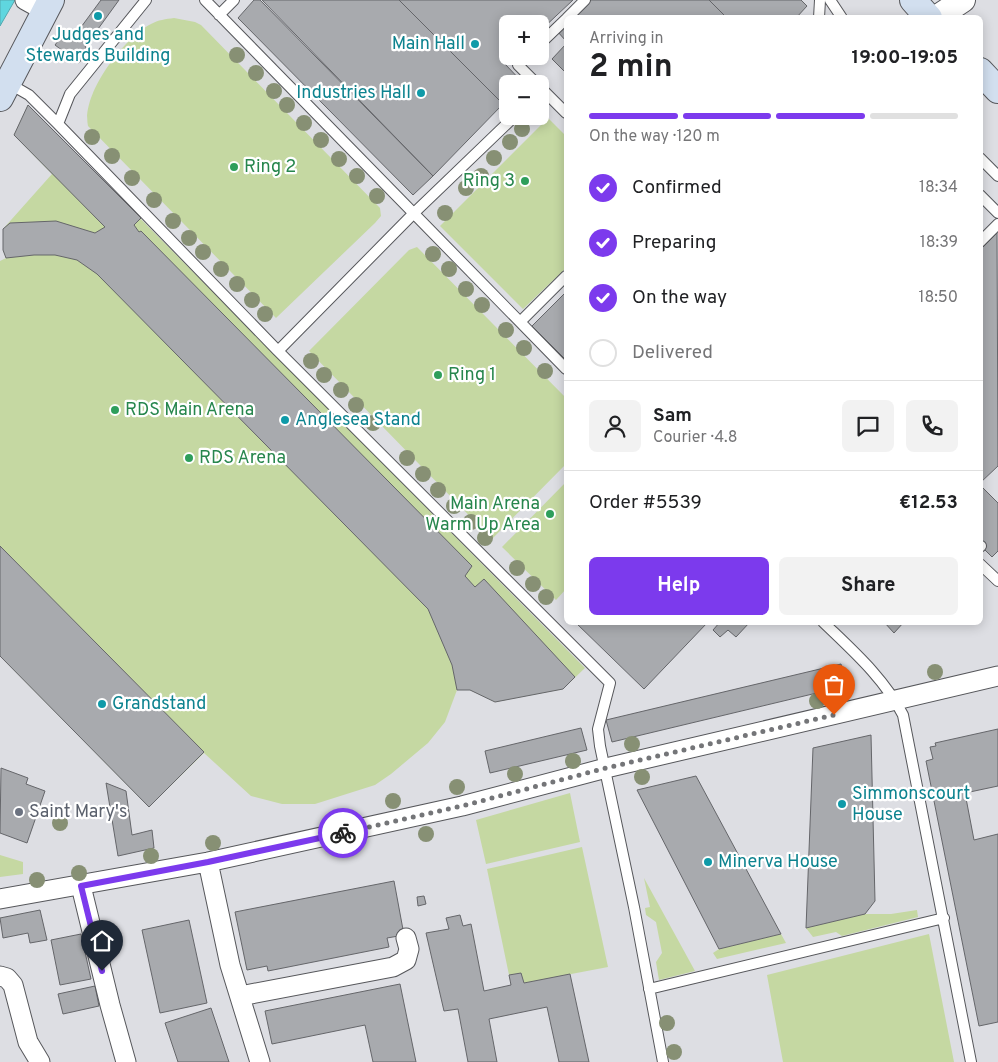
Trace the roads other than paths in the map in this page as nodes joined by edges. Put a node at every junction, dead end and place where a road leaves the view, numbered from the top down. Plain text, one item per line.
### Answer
1 (146, 0) edge
2 (205, 0) edge
3 (234, 0) edge
4 (585, 0) edge
5 (823, 0) edge
6 (913, 0) edge
7 (963, 0) edge
8 (37, 3) edge
9 (219, 15) junction
10 (570, 15) edge
11 (819, 15) edge
12 (839, 15) edge
13 (926, 15) edge
14 (940, 15) edge
15 (564, 21) edge
16 (549, 35) edge
17 (518, 65) edge
18 (983, 74) edge
19 (528, 75) edge
20 (998, 90) edge
21 (4, 91) edge
22 (549, 97) edge
23 (564, 111) edge
24 (58, 124) junction
25 (506, 125) edge
26 (983, 161) edge
27 (998, 176) edge
28 (983, 198) edge
29 (414, 213) junction
30 (998, 213) edge
31 (998, 224) edge
32 (983, 239) edge
33 (564, 278) edge
34 (520, 322) junction
35 (278, 350) junction
36 (564, 368) edge
37 (983, 566) edge
38 (996, 574) edge
39 (826, 625) edge
40 (998, 676) edge
41 (895, 700) junction
42 (606, 768) junction
43 (208, 862) junction
44 (81, 886) junction
45 (0, 899) edge
46 (944, 918) junction
47 (406, 938) dead end
48 (0, 976) edge
49 (649, 989) junction
50 (240, 996) junction
51 (40, 1062) edge
52 (126, 1062) edge
53 (260, 1062) edge
54 (663, 1062) edge
55 (971, 1062) edge

1 - 24 lane
2 - 9 lane
3 - 9 lane
4 - 10 lane
5 - 11 lane
5 - 12 lane
6 - 13 main road
7 - 14 street
8 - 21 main road
9 - 29 lane
15 - 16 lane
17 - 19 lane
18 - 20 main road
21 - 24 lane
22 - 23 lane
24 - 35 lane
25 - 29 lane
26 - 27 lane
28 - 30 lane
29 - 34 lane
29 - 35 lane
31 - 32 lane
33 - 34 lane
34 - 36 lane
35 - 42 lane
37 - 38 lane
39 - 41 lane
40 - 41 street
41 - 42 street
41 - 46 lane
42 - 43 street
42 - 49 lane
43 - 44 street
43 - 50 street
44 - 45 street
44 - 52 street
46 - 49 lane
46 - 55 lane
47 - 50 street
48 - 51 street
49 - 54 lane
50 - 53 street

